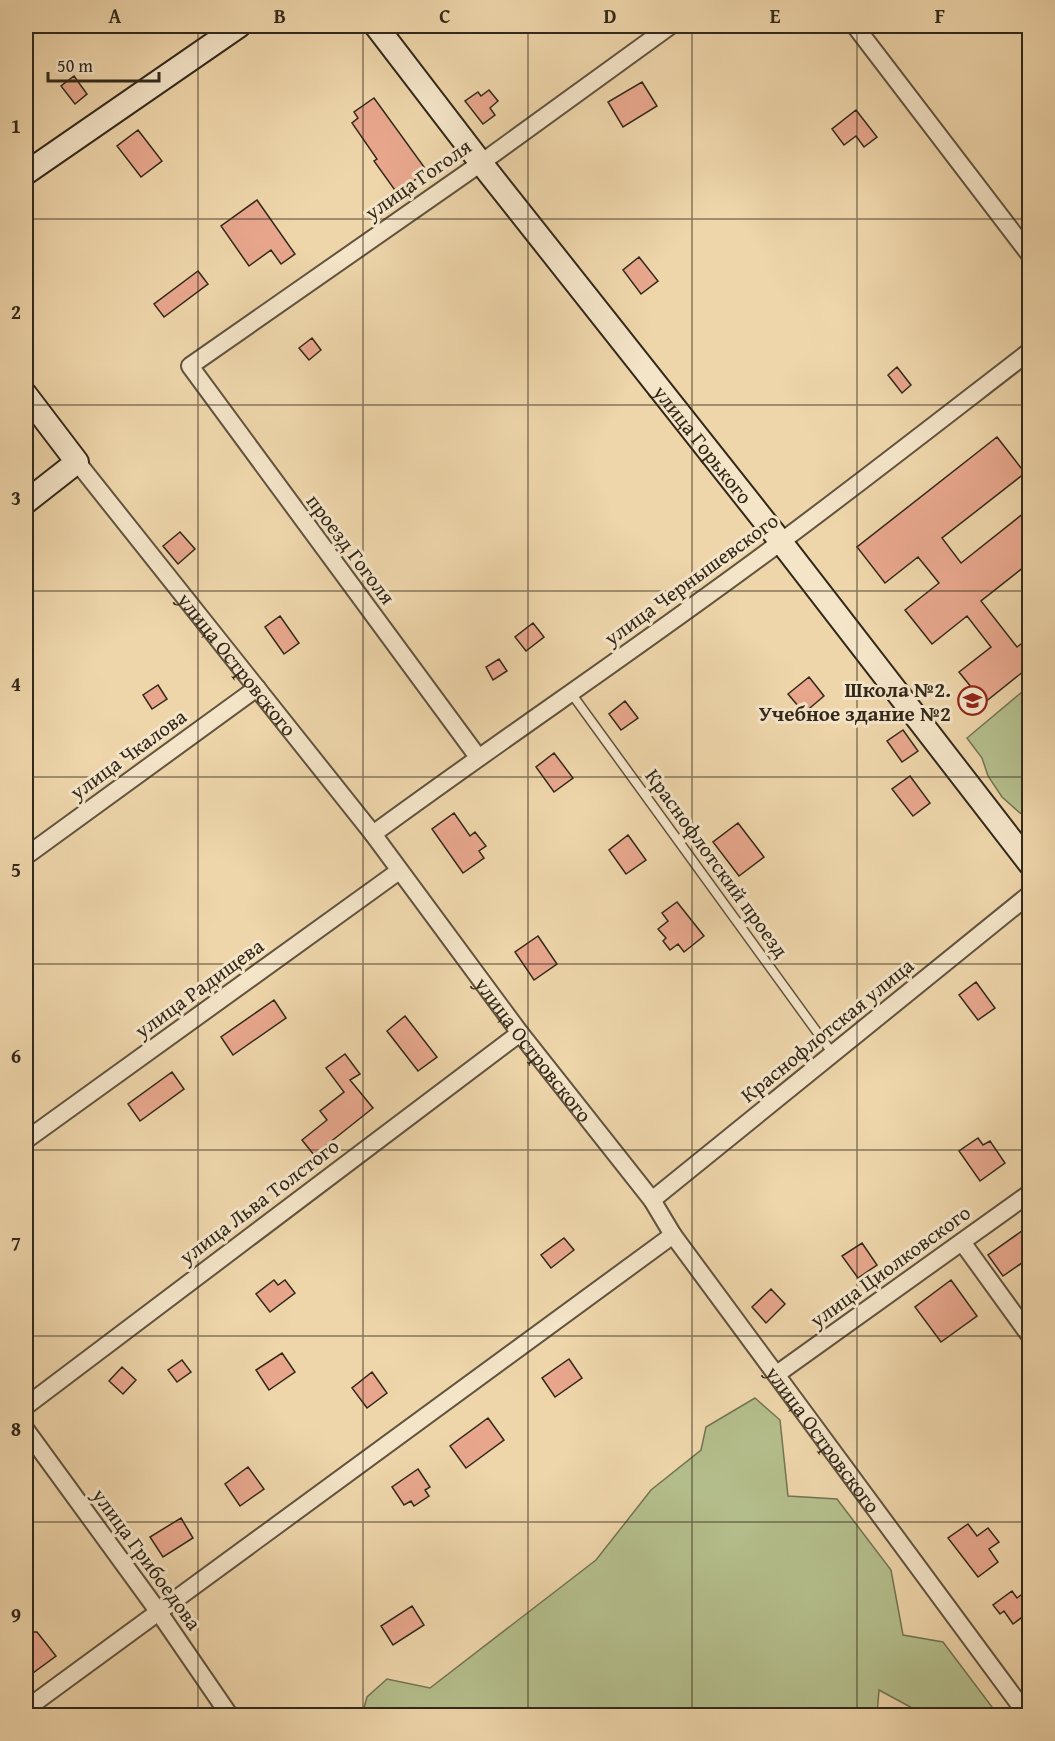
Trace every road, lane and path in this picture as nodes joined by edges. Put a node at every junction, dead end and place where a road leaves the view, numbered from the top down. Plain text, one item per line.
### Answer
1 (239, 26) edge
2 (376, 26) edge
3 (670, 26) edge
4 (855, 26) edge
5 (481, 163) junction
6 (26, 173) edge
7 (1029, 255) edge
8 (1029, 351) edge
9 (190, 366) joint
10 (26, 395) edge
11 (77, 462) junction
12 (26, 502) edge
13 (781, 542) junction
14 (257, 688) junction
15 (571, 693) junction
16 (478, 757) junction
17 (373, 834) junction
18 (26, 856) edge
19 (1029, 864) edge
20 (399, 871) junction
21 (1029, 894) edge
22 (520, 1033) junction
23 (834, 1055) junction
24 (26, 1140) edge
25 (1029, 1193) edge
26 (652, 1200) junction
27 (673, 1235) junction
28 (962, 1242) junction
29 (1029, 1336) edge
30 (777, 1374) junction
31 (26, 1406) edge
32 (26, 1430) edge
33 (158, 1611) junction
34 (26, 1709) edge
35 (230, 1716) edge
36 (1028, 1716) edge

1 - 6 street
2 - 5 street, улица Горького
3 - 5 street, улица Гоголя
4 - 7 street
5 - 9 street, улица Гоголя
5 - 13 street, улица Горького
8 - 13 street, улица Чернышевского
9 - 16 street, проезд Гоголя
10 - 11 street, улица Островского
11 - 12 street
11 - 14 street, улица Островского
13 - 15 street, улица Чернышевского
13 - 19 street, улица Горького
14 - 17 street, улица Островского
14 - 18 street, улица Чкалова
15 - 16 street, улица Чернышевского
15 - 23 lane, Краснофлотский проезд
16 - 17 street, улица Чернышевского
17 - 20 street, улица Островского
20 - 22 street, улица Островского
20 - 24 street, улица Радищева
21 - 23 street, Краснофлотская улица
22 - 26 street, улица Островского
22 - 31 street, улица Льва Толстого
23 - 26 street, Краснофлотская улица
25 - 28 street, улица Циолковского
26 - 27 street, улица Островского
27 - 30 street, улица Островского
27 - 33 street
28 - 29 street
28 - 30 street, улица Циолковского
30 - 36 street, улица Островского
32 - 33 street, улица Грибоедова
33 - 34 street
33 - 35 street, улица Грибоедова

